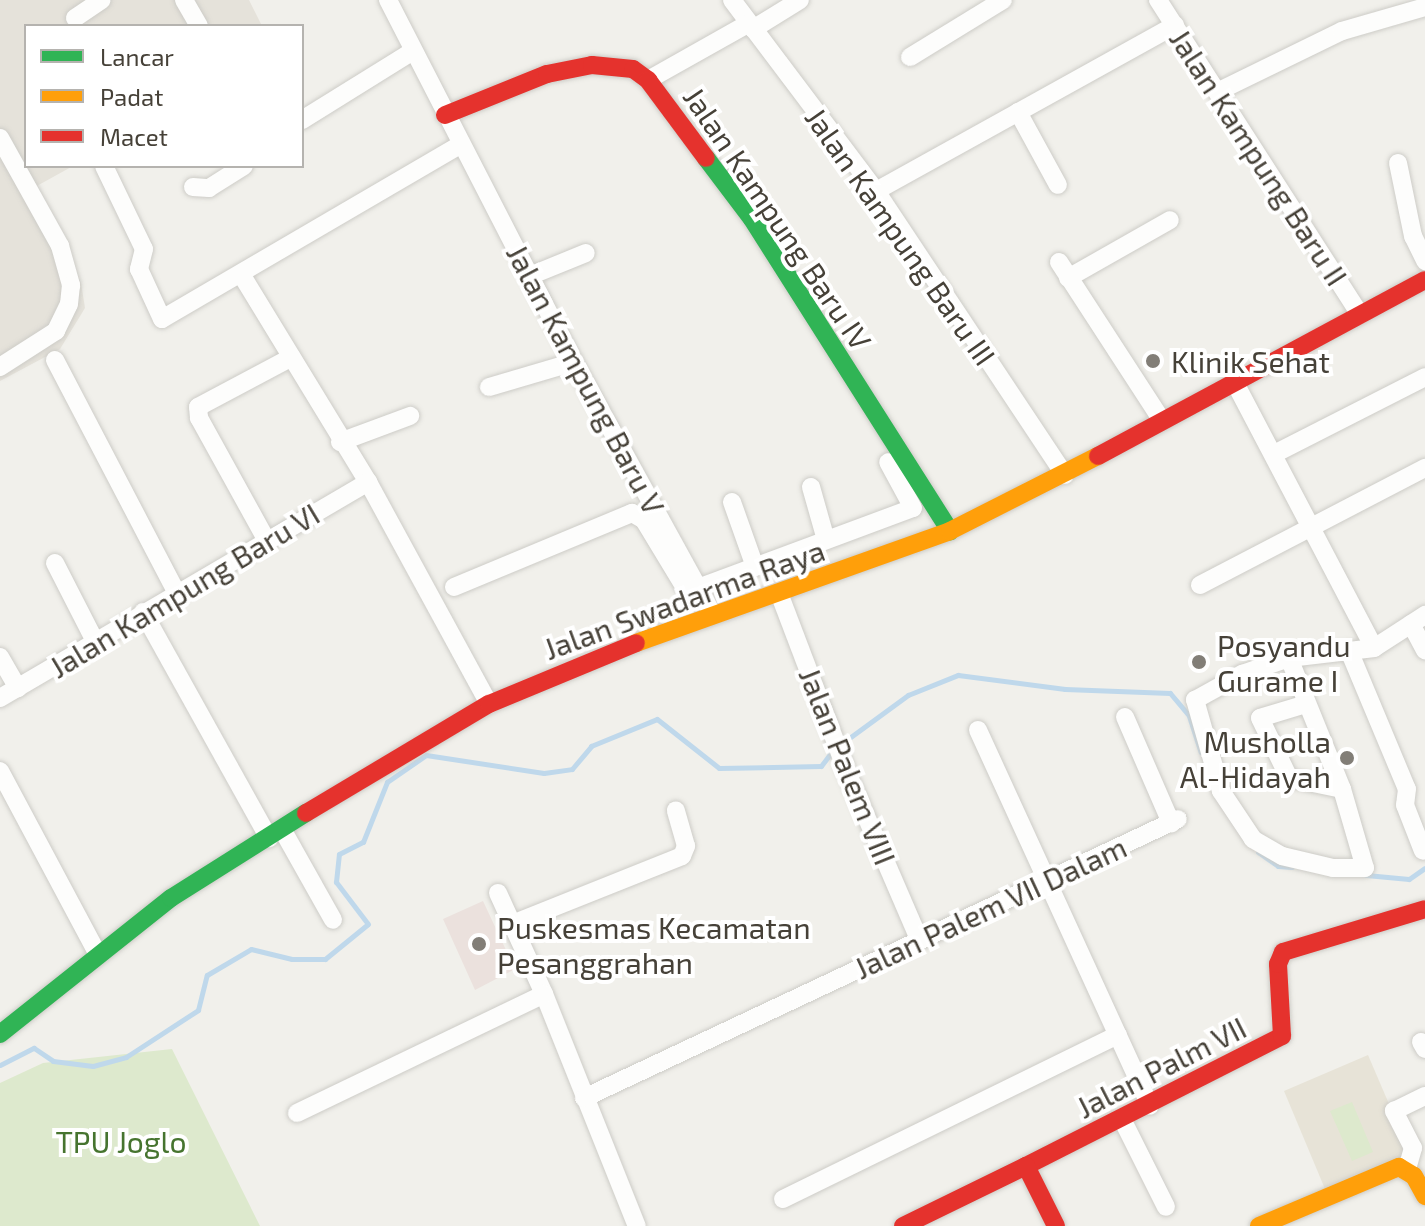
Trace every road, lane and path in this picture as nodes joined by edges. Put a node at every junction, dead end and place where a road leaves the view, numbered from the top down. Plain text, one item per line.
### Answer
1 (65, 0) edge
2 (102, 0) edge
3 (184, 0) edge
4 (388, 0) edge
5 (732, 0) edge
6 (800, 0) edge
7 (1003, 0) edge
8 (1158, 0) edge
9 (1425, 7) edge
10 (77, 22) edge
11 (198, 24) edge
12 (1175, 25) junction
13 (751, 26) junction
14 (413, 51) junction
15 (910, 57) dead end
16 (648, 80) junction
17 (1219, 91) junction
18 (1018, 112) junction
19 (445, 115) junction
20 (304, 119) edge
21 (0, 138) edge
22 (460, 145) junction
23 (1398, 163) dead end
24 (105, 168) edge
25 (241, 168) edge
26 (1058, 185) dead end
27 (193, 187) dead end
28 (876, 191) junction
29 (1170, 220) dead end
30 (586, 253) dead end
31 (1425, 261) edge
32 (241, 274) junction
33 (532, 275) junction
34 (1425, 280) edge
35 (1360, 315) junction
36 (292, 357) junction
37 (55, 360) dead end
38 (574, 362) junction
39 (0, 367) edge
40 (1425, 377) edge
41 (1234, 381) junction
42 (489, 387) dead end
43 (410, 416) dead end
44 (1161, 419) junction
45 (340, 442) junction
46 (1276, 453) junction
47 (888, 462) dead end
48 (1425, 468) edge
49 (1065, 475) junction
50 (368, 482) junction
51 (811, 487) dead end
52 (732, 502) dead end
53 (1313, 525) junction
54 (950, 531) junction
55 (826, 540) junction
56 (267, 541) junction
57 (55, 563) dead end
58 (755, 567) junction
59 (1200, 585) dead end
60 (454, 587) dead end
61 (698, 588) junction
62 (177, 593) junction
63 (779, 593) junction
64 (143, 612) junction
65 (712, 613) junction
66 (1418, 620) edge
67 (96, 643) junction
68 (1374, 648) junction
69 (1425, 650) edge
70 (1350, 653) junction
71 (0, 657) edge
72 (1289, 658) junction
73 (18, 688) junction
74 (0, 698) edge
75 (489, 704) junction
76 (1306, 704) junction
77 (1125, 717) dead end
78 (978, 730) dead end
79 (0, 771) edge
80 (1342, 789) junction
81 (676, 810) dead end
82 (275, 834) junction
83 (1423, 851) edge
84 (1047, 882) junction
85 (498, 893) dead end
86 (1425, 909) edge
87 (333, 920) dead end
88 (512, 924) junction
89 (919, 939) junction
90 (97, 953) junction
91 (544, 994) junction
92 (0, 1034) edge
93 (1118, 1035) junction
94 (1425, 1096) edge
95 (584, 1098) junction
96 (1150, 1105) junction
97 (297, 1113) dead end
98 (1122, 1119) junction
99 (1026, 1166) junction
100 (1407, 1169) junction
101 (1425, 1196) edge
102 (783, 1199) dead end
103 (1166, 1207) dead end
104 (637, 1226) edge
105 (903, 1226) edge
106 (1056, 1226) edge
107 (1259, 1226) edge

1 - 10 street
2 - 10 street
3 - 11 street
4 - 14 street, Jalan Kampung Baru V
5 - 13 street, Jalan Kampung Baru III
6 - 13 street
7 - 15 street
8 - 12 street, Jalan Kampung Baru II
9 - 17 street
12 - 17 street, Jalan Kampung Baru II
12 - 18 street
13 - 16 street
13 - 28 street, Jalan Kampung Baru III
14 - 19 street, Jalan Kampung Baru V
14 - 20 street
16 - 19 street, Jalan Kampung Baru IV
16 - 54 street, Jalan Kampung Baru IV
17 - 35 street, Jalan Kampung Baru II
18 - 26 street
18 - 28 street
19 - 22 street, Jalan Kampung Baru V
21 - 39 street
22 - 32 street
22 - 33 street, Jalan Kampung Baru V
23 - 31 street
24 - 32 street
25 - 27 street
28 - 49 street, Jalan Kampung Baru III
29 - 44 street
30 - 33 street
32 - 36 street
33 - 38 street, Jalan Kampung Baru V
34 - 35 street, Jalan Swadarma Raya
35 - 41 street, Jalan Swadarma Raya
36 - 45 street
36 - 56 street
37 - 62 street
38 - 42 street
38 - 61 street, Jalan Kampung Baru V
40 - 46 street
41 - 44 street, Jalan Swadarma Raya
41 - 46 street
43 - 45 street
44 - 49 street, Jalan Swadarma Raya
45 - 50 street
46 - 53 street
47 - 55 street
48 - 53 street
49 - 54 street, Jalan Swadarma Raya
50 - 56 street, Jalan Kampung Baru VI
50 - 75 street
51 - 55 street
52 - 58 street
53 - 59 street
53 - 68 street
54 - 63 street, Jalan Swadarma Raya
55 - 58 street
56 - 62 street, Jalan Kampung Baru VI
57 - 67 street
58 - 61 street
60 - 61 street
61 - 65 street, Jalan Kampung Baru V
62 - 64 street, Jalan Kampung Baru VI
63 - 65 street, Jalan Swadarma Raya
63 - 89 street, Jalan Palem VIII
64 - 67 street, Jalan Kampung Baru VI
64 - 82 street
65 - 75 street, Jalan Swadarma Raya
66 - 68 street
66 - 69 street
67 - 73 street, Jalan Kampung Baru VI
68 - 70 street
70 - 72 street
70 - 83 street
71 - 73 street
72 - 76 street
72 - 80 street
73 - 74 street, Jalan Kampung Baru VI
75 - 82 street, Jalan Swadarma Raya
76 - 80 street
76 - 80 street
77 - 84 street, Jalan Palem VII Dalam
78 - 84 street
79 - 90 street
81 - 88 street
82 - 87 street
82 - 90 street, Jalan Swadarma Raya
84 - 89 street, Jalan Palem VII Dalam
84 - 93 street
85 - 88 street
86 - 96 street, Jalan Palm VII
88 - 91 street
89 - 95 street, Jalan Palem VII Dalam
90 - 92 street, Jalan Swadarma Raya
91 - 95 street
91 - 97 street
93 - 96 street
93 - 102 street
94 - 100 street
95 - 104 street
96 - 98 street, Jalan Palm VII
98 - 99 street, Jalan Palm VII
98 - 103 street
99 - 105 street, Jalan Palm VII
99 - 106 street
100 - 101 street
100 - 107 street

